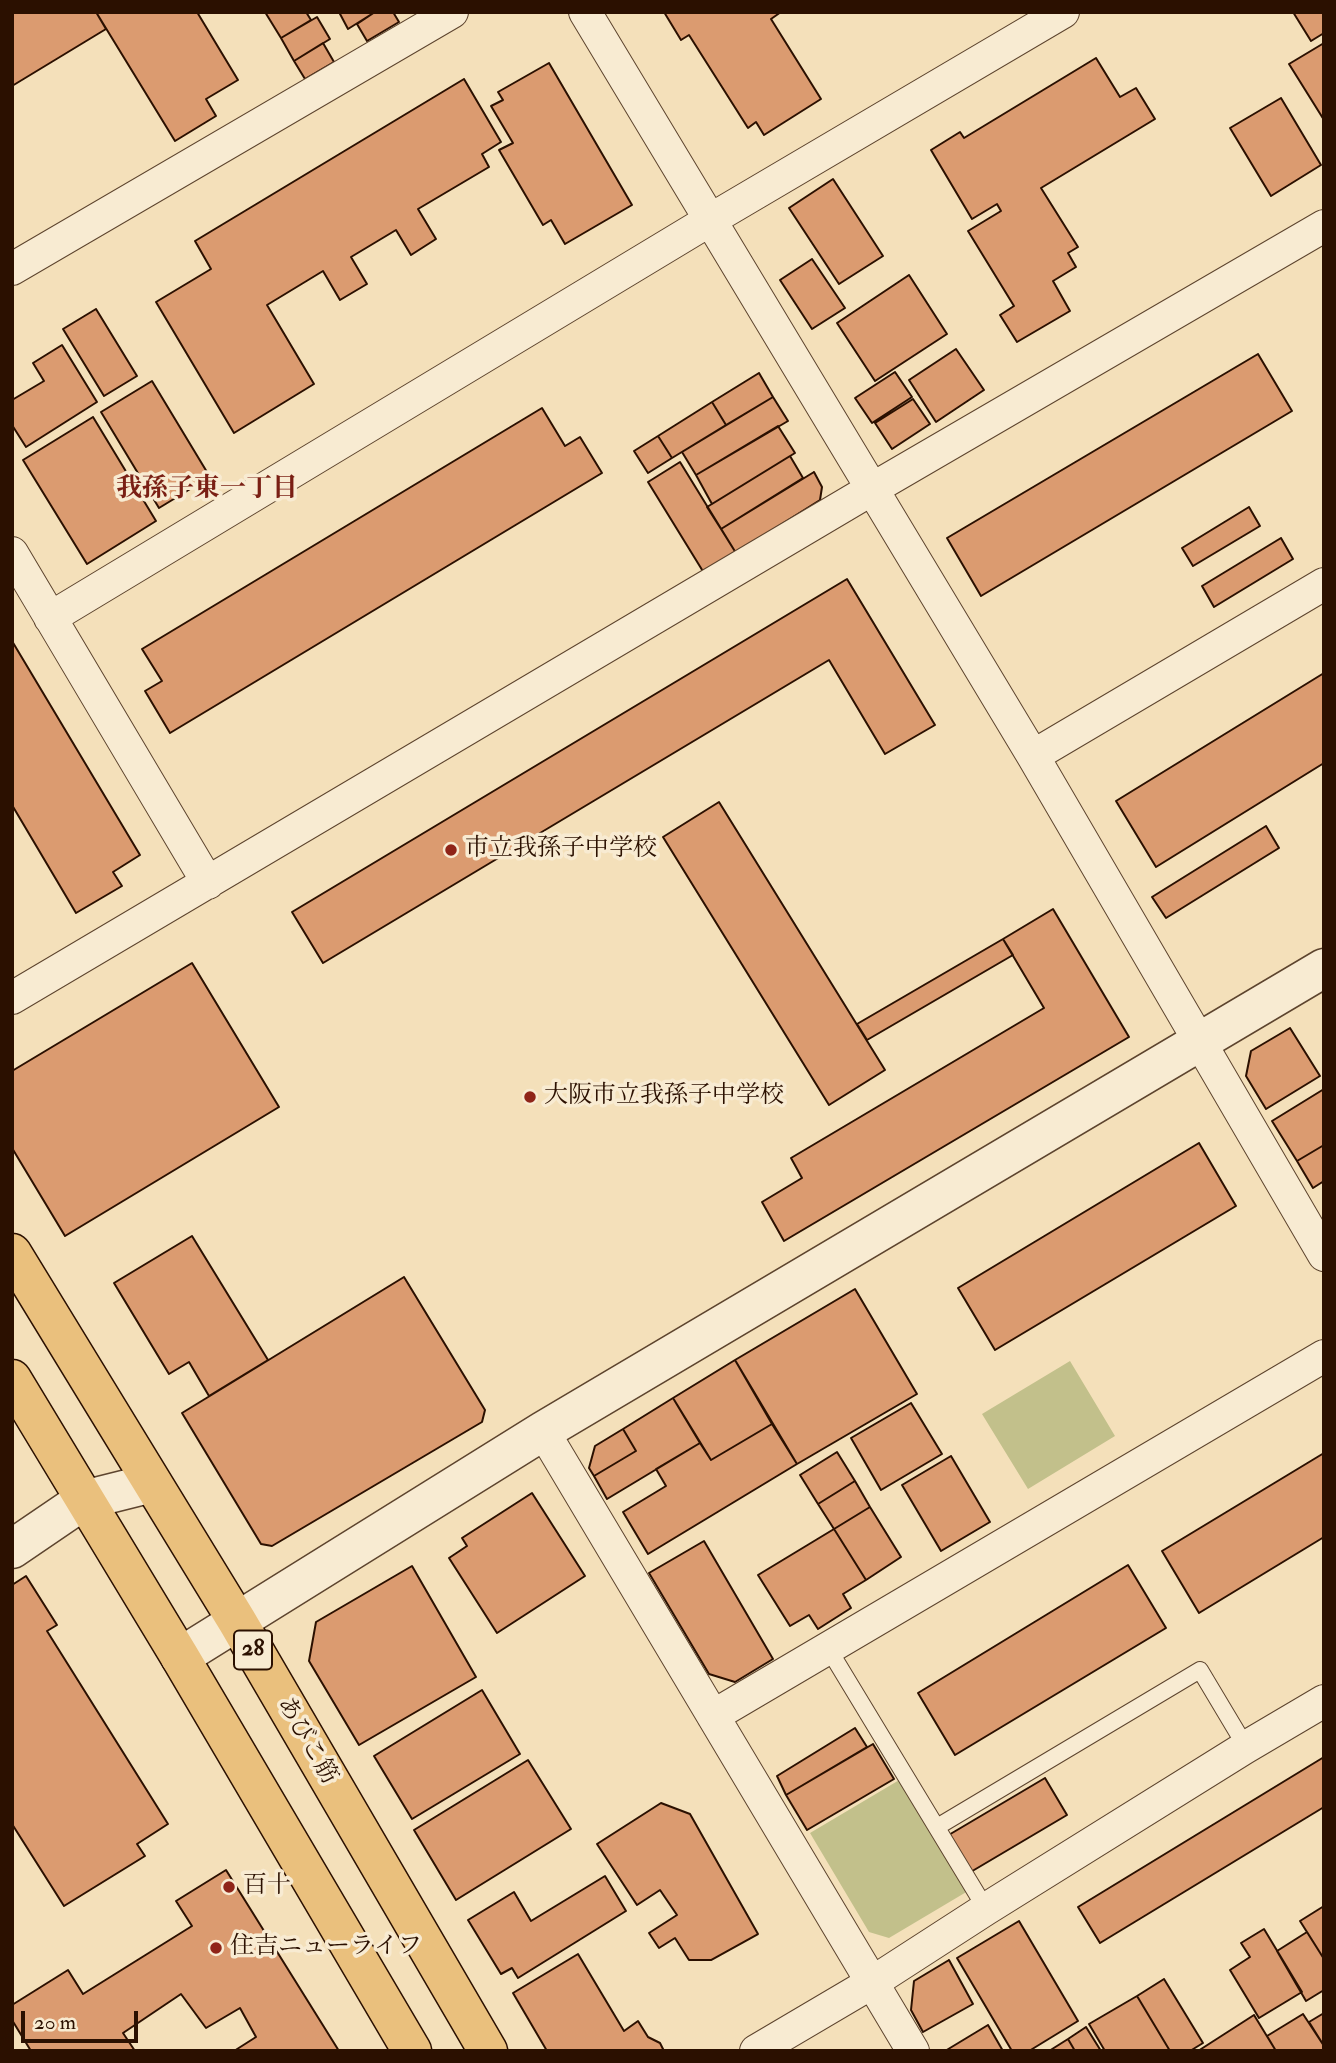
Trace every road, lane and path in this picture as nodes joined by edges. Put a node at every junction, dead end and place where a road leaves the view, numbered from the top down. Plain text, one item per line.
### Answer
1 (452, 12) edge
2 (585, 12) edge
3 (1063, 12) edge
4 (710, 220) junction
5 (1324, 226) edge
6 (12, 269) edge
7 (872, 489) junction
8 (12, 553) edge
9 (1324, 583) edge
10 (50, 618) junction
11 (1033, 756) junction
12 (208, 883) junction
13 (1324, 968) edge
14 (12, 998) edge
15 (1198, 1042) junction
16 (12, 1253) edge
17 (1324, 1255) edge
18 (1324, 1356) edge
19 (12, 1379) edge
20 (543, 1431) junction
21 (152, 1483) junction
22 (84, 1500) junction
23 (12, 1549) edge
24 (237, 1621) junction
25 (828, 1648) junction
26 (180, 1657) junction
27 (1324, 1701) edge
28 (713, 1716) junction
29 (1246, 1746) junction
30 (937, 1827) junction
31 (986, 1909) junction
32 (873, 1982) junction
33 (412, 2051) edge
34 (488, 2051) edge
35 (756, 2051) edge
36 (913, 2051) edge

1 - 6 street
2 - 4 street
3 - 4 street
4 - 7 street
4 - 10 street
5 - 7 street
7 - 11 street
7 - 12 street
8 - 10 street
9 - 11 street
10 - 12 street
11 - 15 street
12 - 14 street
13 - 15 street
15 - 17 street
15 - 20 street
16 - 21 main road, あびこ筋 / 28
18 - 25 street
19 - 22 main road
20 - 24 street
20 - 28 street
21 - 22 street
21 - 24 main road, あびこ筋 / 28
22 - 23 street
22 - 26 main road
24 - 26 street
24 - 34 main road, あびこ筋 / 28
25 - 28 street
25 - 30 lane
26 - 33 main road
27 - 29 street
28 - 32 street
29 - 30 lane
29 - 31 street
30 - 31 lane
31 - 32 street
32 - 35 street
32 - 36 street

